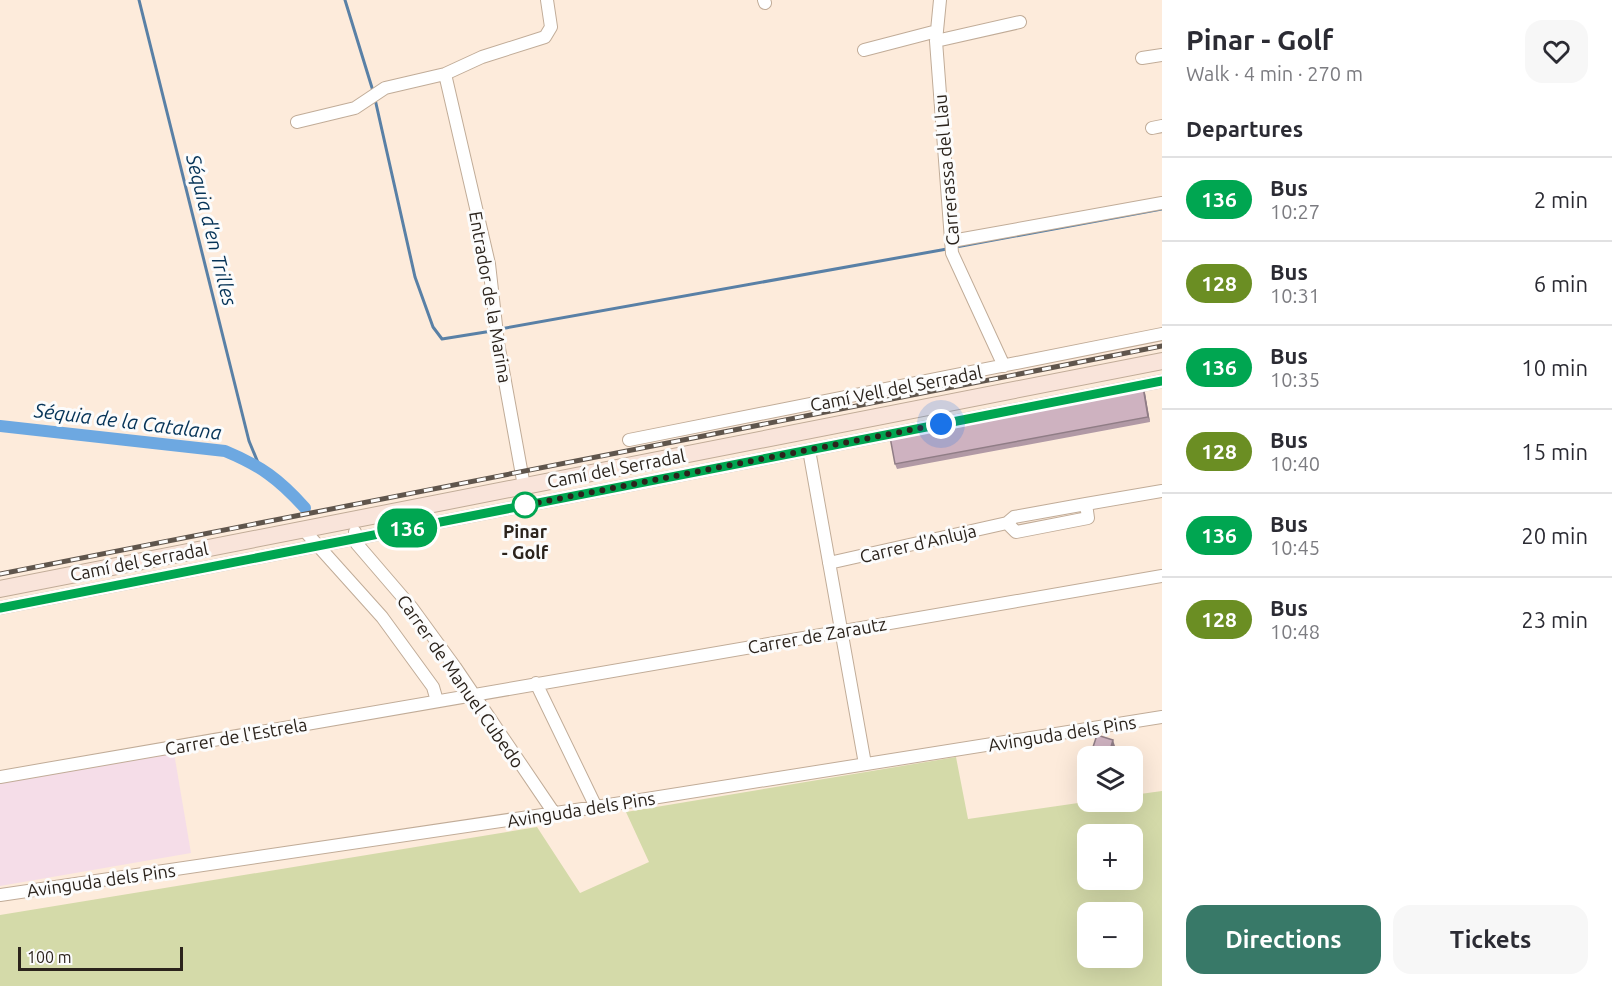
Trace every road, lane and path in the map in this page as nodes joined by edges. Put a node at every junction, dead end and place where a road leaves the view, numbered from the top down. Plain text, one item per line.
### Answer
1 (547, 0) edge
2 (940, 0) edge
3 (1020, 22) dead end
4 (936, 36) junction
5 (864, 50) dead end
6 (1162, 55) edge
7 (1142, 58) dead end
8 (445, 74) junction
9 (297, 122) dead end
10 (1162, 203) edge
11 (952, 241) junction
12 (1162, 334) edge
13 (1162, 361) edge
14 (1004, 366) junction
15 (1162, 381) edge
16 (630, 441) dead end
17 (808, 450) junction
18 (524, 486) junction
19 (1162, 491) edge
20 (355, 519) junction
21 (303, 529) junction
22 (354, 538) junction
23 (318, 545) junction
24 (829, 563) junction
25 (1162, 576) edge
26 (0, 589) edge
27 (0, 608) edge
28 (841, 631) junction
29 (536, 683) junction
30 (473, 695) junction
31 (437, 701) junction
32 (1162, 717) edge
33 (866, 764) junction
34 (0, 777) edge
35 (596, 807) junction
36 (554, 813) junction
37 (0, 895) edge

1 - 8 street
2 - 4 street, Carrerassa del Llau
3 - 4 street
4 - 5 street
4 - 11 street, Carrerassa del Llau
6 - 7 street
8 - 9 street
8 - 18 street, Entrador de la Marina
10 - 11 street
11 - 14 street, Carrerassa del Llau
12 - 14 street, Camí Vell del Serradal
13 - 18 street, Camí del Serradal
14 - 16 street, Camí Vell del Serradal
15 - 17 street, Camí del Serradal
17 - 22 street, Camí del Serradal
17 - 24 street
18 - 20 street, Camí del Serradal
19 - 24 street, Carrer d'Anluja
20 - 21 street, Camí del Serradal
20 - 22 street
21 - 23 street, Carrer de Manuel Cubedo
21 - 26 street, Camí del Serradal
22 - 23 street, Camí del Serradal
22 - 30 street, Carrer de Manuel Cubedo
23 - 27 street, Camí del Serradal
23 - 31 street, Carrer de Manuel Cubedo
24 - 28 street
25 - 28 street, Carrer de Zarautz
28 - 29 street, Carrer de Zarautz
28 - 33 street
29 - 30 street, Carrer de Zarautz
29 - 35 street
30 - 31 street, Carrer de l'Estrela
30 - 36 street, Carrer de Manuel Cubedo
31 - 34 street, Carrer de l'Estrela
32 - 33 street, Avinguda dels Pins
33 - 35 street, Avinguda dels Pins
35 - 36 street, Avinguda dels Pins
36 - 37 street, Avinguda dels Pins

